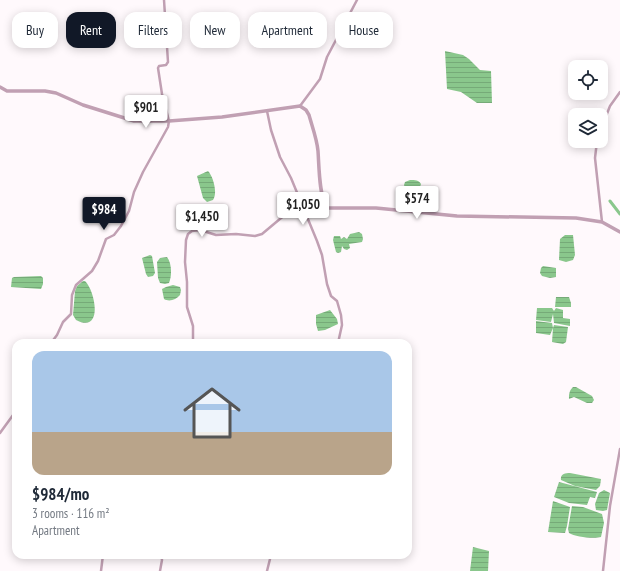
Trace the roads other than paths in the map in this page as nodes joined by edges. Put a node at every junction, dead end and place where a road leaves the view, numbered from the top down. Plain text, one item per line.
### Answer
1 (164, 0) edge
2 (357, 0) edge
3 (0, 87) edge
4 (620, 92) edge
5 (300, 106) junction
6 (266, 110) junction
7 (608, 111) edge
8 (169, 122) junction
9 (596, 148) edge
10 (301, 203) junction
11 (602, 222) junction
12 (620, 232) edge
13 (54, 339) edge
14 (193, 339) edge
15 (339, 339) edge
16 (12, 416) edge
17 (0, 433) edge
18 (620, 449) edge
19 (102, 559) edge
20 (162, 559) edge
21 (270, 559) edge
22 (101, 571) edge
23 (160, 571) edge
24 (267, 571) edge
25 (603, 571) edge

1 - 8 street
2 - 5 street
3 - 8 street
4 - 7 street
5 - 6 street
5 - 11 street
6 - 8 street
6 - 10 street
8 - 13 street
9 - 11 street
10 - 14 street
10 - 15 street
11 - 12 street
16 - 17 street
18 - 25 street
19 - 22 street
20 - 23 street
21 - 24 street

